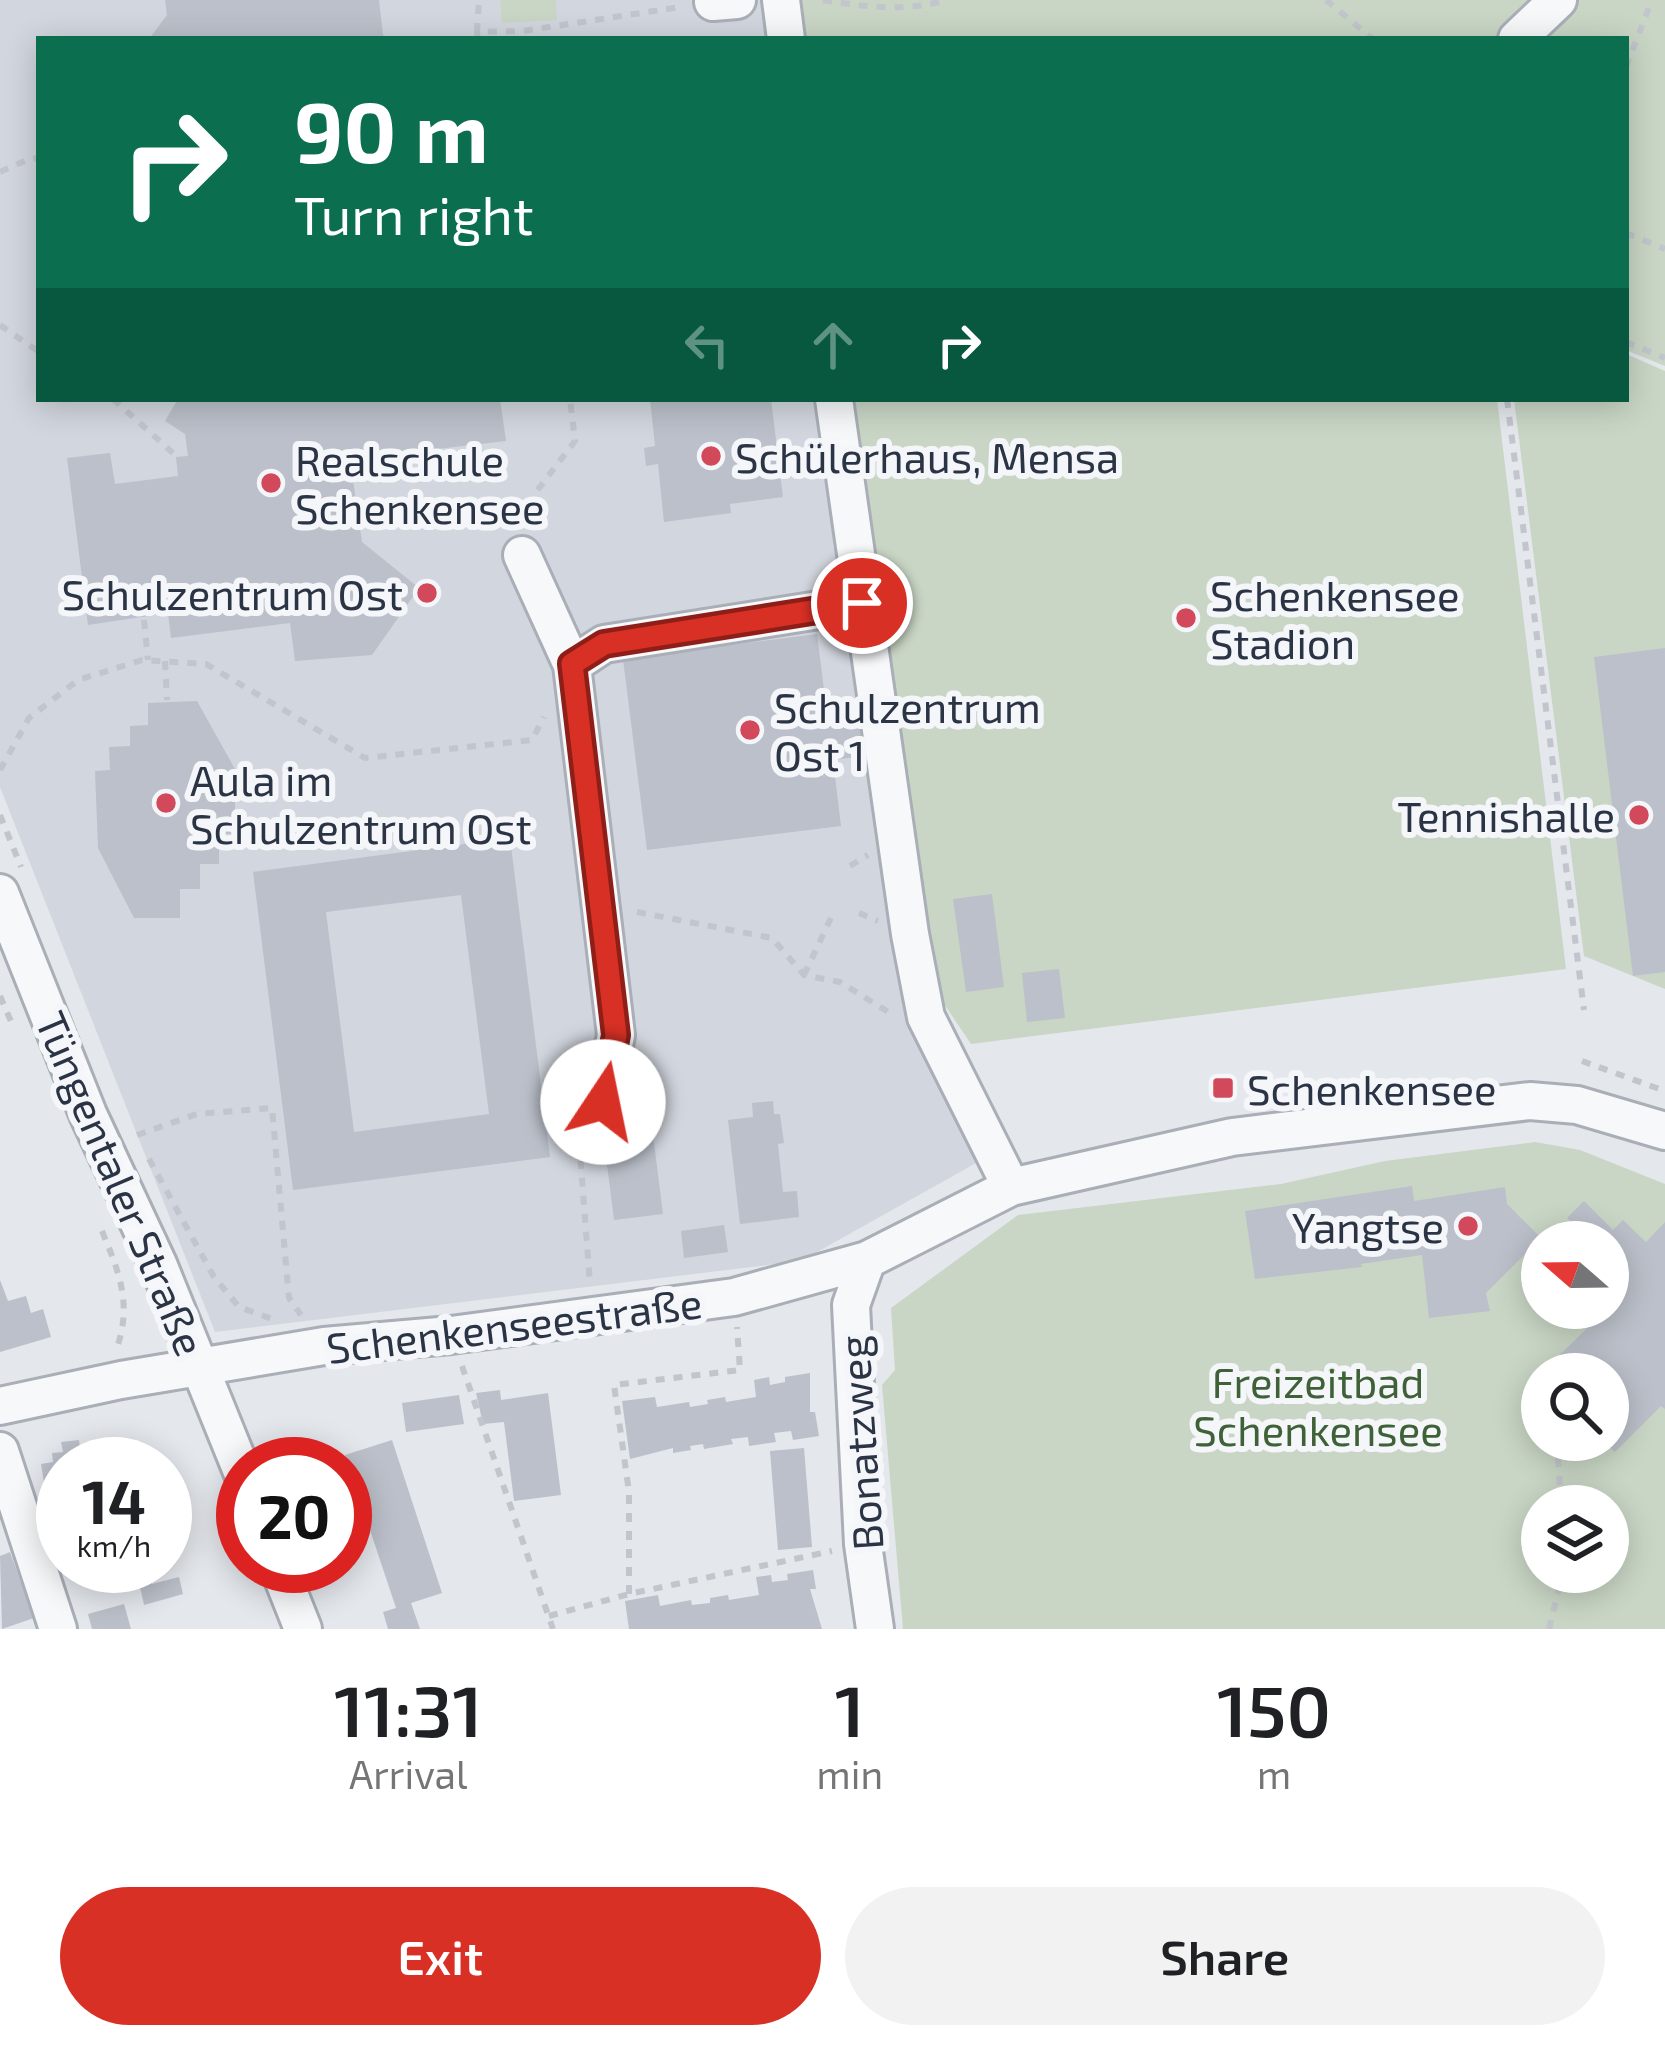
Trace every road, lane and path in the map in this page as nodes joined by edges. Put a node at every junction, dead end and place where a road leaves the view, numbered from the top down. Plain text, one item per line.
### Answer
1 (478, 0) edge
2 (737, 0) edge
3 (781, 0) edge
4 (823, 0) edge
5 (947, 0) edge
6 (1326, 0) edge
7 (1558, 0) edge
8 (1652, 0) edge
9 (713, 2) edge
10 (477, 35) edge
11 (786, 36) edge
12 (1368, 36) edge
13 (1520, 36) edge
14 (1629, 59) edge
15 (36, 158) edge
16 (0, 172) edge
17 (1629, 234) edge
18 (1665, 249) edge
19 (0, 325) edge
20 (1629, 343) edge
21 (36, 350) edge
22 (1665, 358) edge
23 (116, 402) edge
24 (570, 402) edge
25 (834, 402) edge
26 (1507, 402) edge
27 (173, 453) dead end
28 (532, 496) dead end
29 (522, 556) dead end
30 (862, 603) junction
31 (144, 620) dead end
32 (148, 660) junction
33 (165, 661) junction
34 (572, 664) junction
35 (167, 700) dead end
36 (0, 770) edge
37 (594, 857) junction
38 (0, 893) edge
39 (831, 918) dead end
40 (804, 975) junction
41 (0, 996) edge
42 (1584, 1010) dead end
43 (926, 1017) junction
44 (16, 1031) dead end
45 (1582, 1061) dead end
46 (1665, 1091) edge
47 (590, 1114) joint
48 (1665, 1131) edge
49 (136, 1136) dead end
50 (147, 1154) dead end
51 (1011, 1187) junction
52 (96, 1217) dead end
53 (867, 1260) junction
54 (734, 1297) junction
55 (592, 1316) junction
56 (451, 1335) junction
57 (324, 1346) junction
58 (202, 1367) junction
59 (121, 1380) junction
60 (0, 1406) edge
61 (229, 1437) edge
62 (0, 1451) edge
63 (863, 1544) junction
64 (288, 1593) edge
65 (1558, 1593) edge
66 (629, 1594) junction
67 (549, 1616) junction
68 (53, 1628) edge
69 (302, 1629) edge
70 (553, 1629) edge
71 (875, 1629) edge
72 (1549, 1629) edge

1 - 10 path
2 - 9 street
3 - 11 street
4 - 5 path
6 - 12 path
7 - 13 street
8 - 14 path
9 - 10 path
15 - 16 path
17 - 18 path
19 - 21 path
20 - 22 path
23 - 27 path
24 - 28 path
25 - 30 street
26 - 42 path
29 - 34 street
30 - 34 street
30 - 43 street
31 - 32 path
32 - 33 path
32 - 36 path
33 - 34 path
33 - 35 path
34 - 37 street
37 - 40 path
37 - 47 street
38 - 58 street, Tüngentaler Straße
39 - 40 path
40 - 43 path
41 - 44 path
43 - 51 street
45 - 46 path
47 - 55 path
48 - 51 street, Schenkenseestraße
49 - 57 path
50 - 57 path
51 - 53 street, Schenkenseestraße
52 - 59 path
53 - 54 street, Schenkenseestraße
53 - 63 street, Bonatzweg
54 - 55 street, Schenkenseestraße
54 - 66 path
55 - 56 street, Schenkenseestraße
56 - 57 street, Schenkenseestraße
56 - 67 path
57 - 58 street, Schenkenseestraße
58 - 59 street, Schenkenseestraße
58 - 61 street, Tüngentaler Straße
59 - 60 street, Schenkenseestraße
62 - 68 street
63 - 66 path
63 - 71 street, Bonatzweg
64 - 69 street
65 - 72 path
66 - 67 path
67 - 70 path

